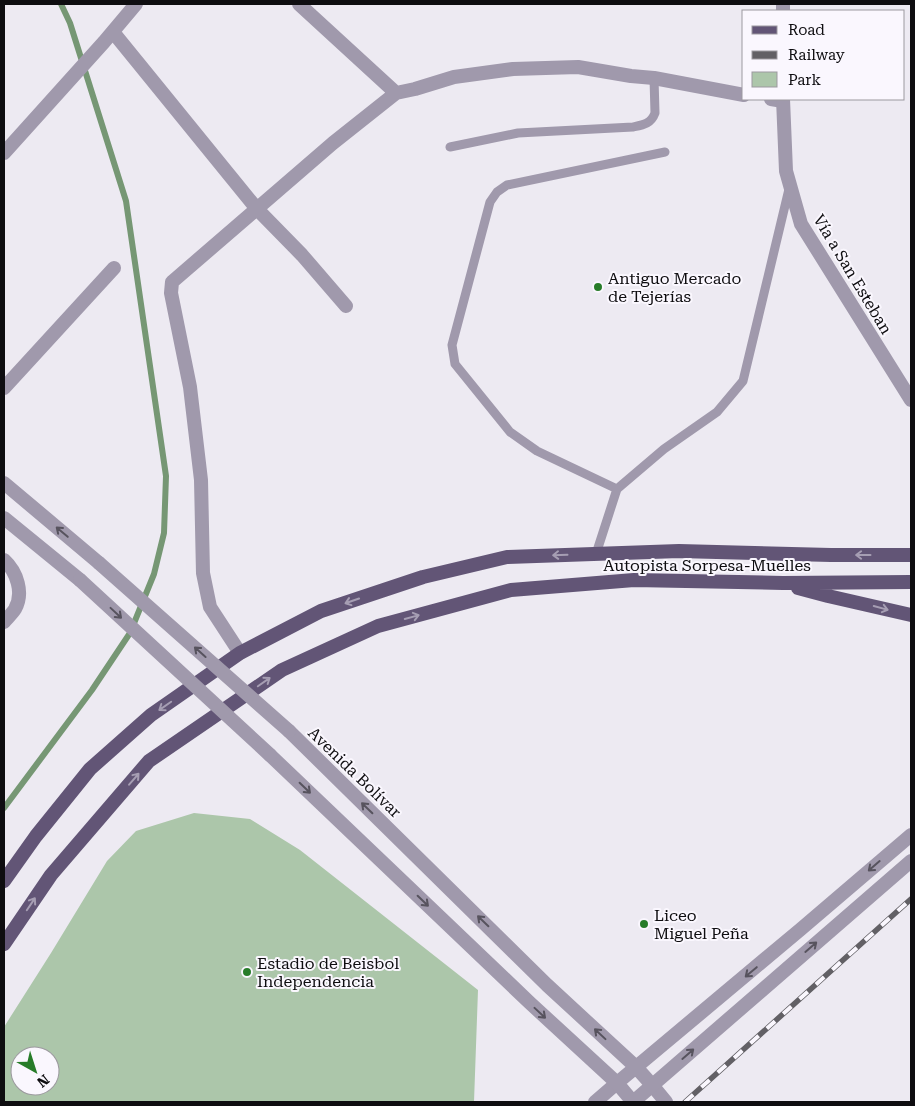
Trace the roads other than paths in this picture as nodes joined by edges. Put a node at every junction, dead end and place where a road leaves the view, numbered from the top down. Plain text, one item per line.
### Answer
1 (136, 4) edge
2 (299, 4) edge
3 (108, 37) junction
4 (654, 78) junction
5 (396, 93) junction
6 (742, 95) edge
7 (779, 100) edge
8 (450, 147) dead end
9 (665, 152) dead end
10 (4, 153) edge
11 (790, 186) junction
12 (257, 209) junction
13 (114, 268) dead end
14 (346, 306) dead end
15 (4, 388) edge
16 (911, 400) edge
17 (4, 482) edge
18 (617, 489) junction
19 (4, 518) edge
20 (596, 554) junction
21 (911, 555) edge
22 (4, 560) edge
23 (911, 582) edge
24 (783, 584) junction
25 (911, 615) edge
26 (4, 622) edge
27 (240, 654) junction
28 (911, 834) edge
29 (911, 861) edge
30 (4, 881) edge
31 (4, 944) edge
32 (636, 1067) junction
33 (617, 1083) junction
34 (652, 1086) junction
35 (595, 1102) edge
36 (633, 1102) edge
37 (666, 1102) edge

1 - 3 street
2 - 5 street
3 - 10 street
3 - 12 street
4 - 5 street
4 - 6 street
4 - 8 lane
5 - 12 street
7 - 11 street, Vía a San Esteban
9 - 18 lane
11 - 16 street, Vía a San Esteban
11 - 18 lane
12 - 14 street
12 - 27 street
13 - 15 street
32 -> 17 street, Avenida Bolívar, bridge
18 - 20 lane
19 -> 33 street, bridge
21 -> 20 main road, Autopista Sorpesa-Muelles
20 -> 27 main road, Autopista Sorpesa-Muelles
22 - 26 street
23 - 24 main road, Autopista Sorpesa-Muelles
24 -> 25 main road
31 -> 24 main road, Autopista Sorpesa-Muelles
27 -> 30 main road, Autopista Sorpesa-Muelles
28 -> 32 street
34 -> 29 street
32 - 33 street
32 - 34 street, Avenida Bolívar
33 - 35 street
33 - 36 street
34 - 36 street
34 - 37 street, Avenida Bolívar

